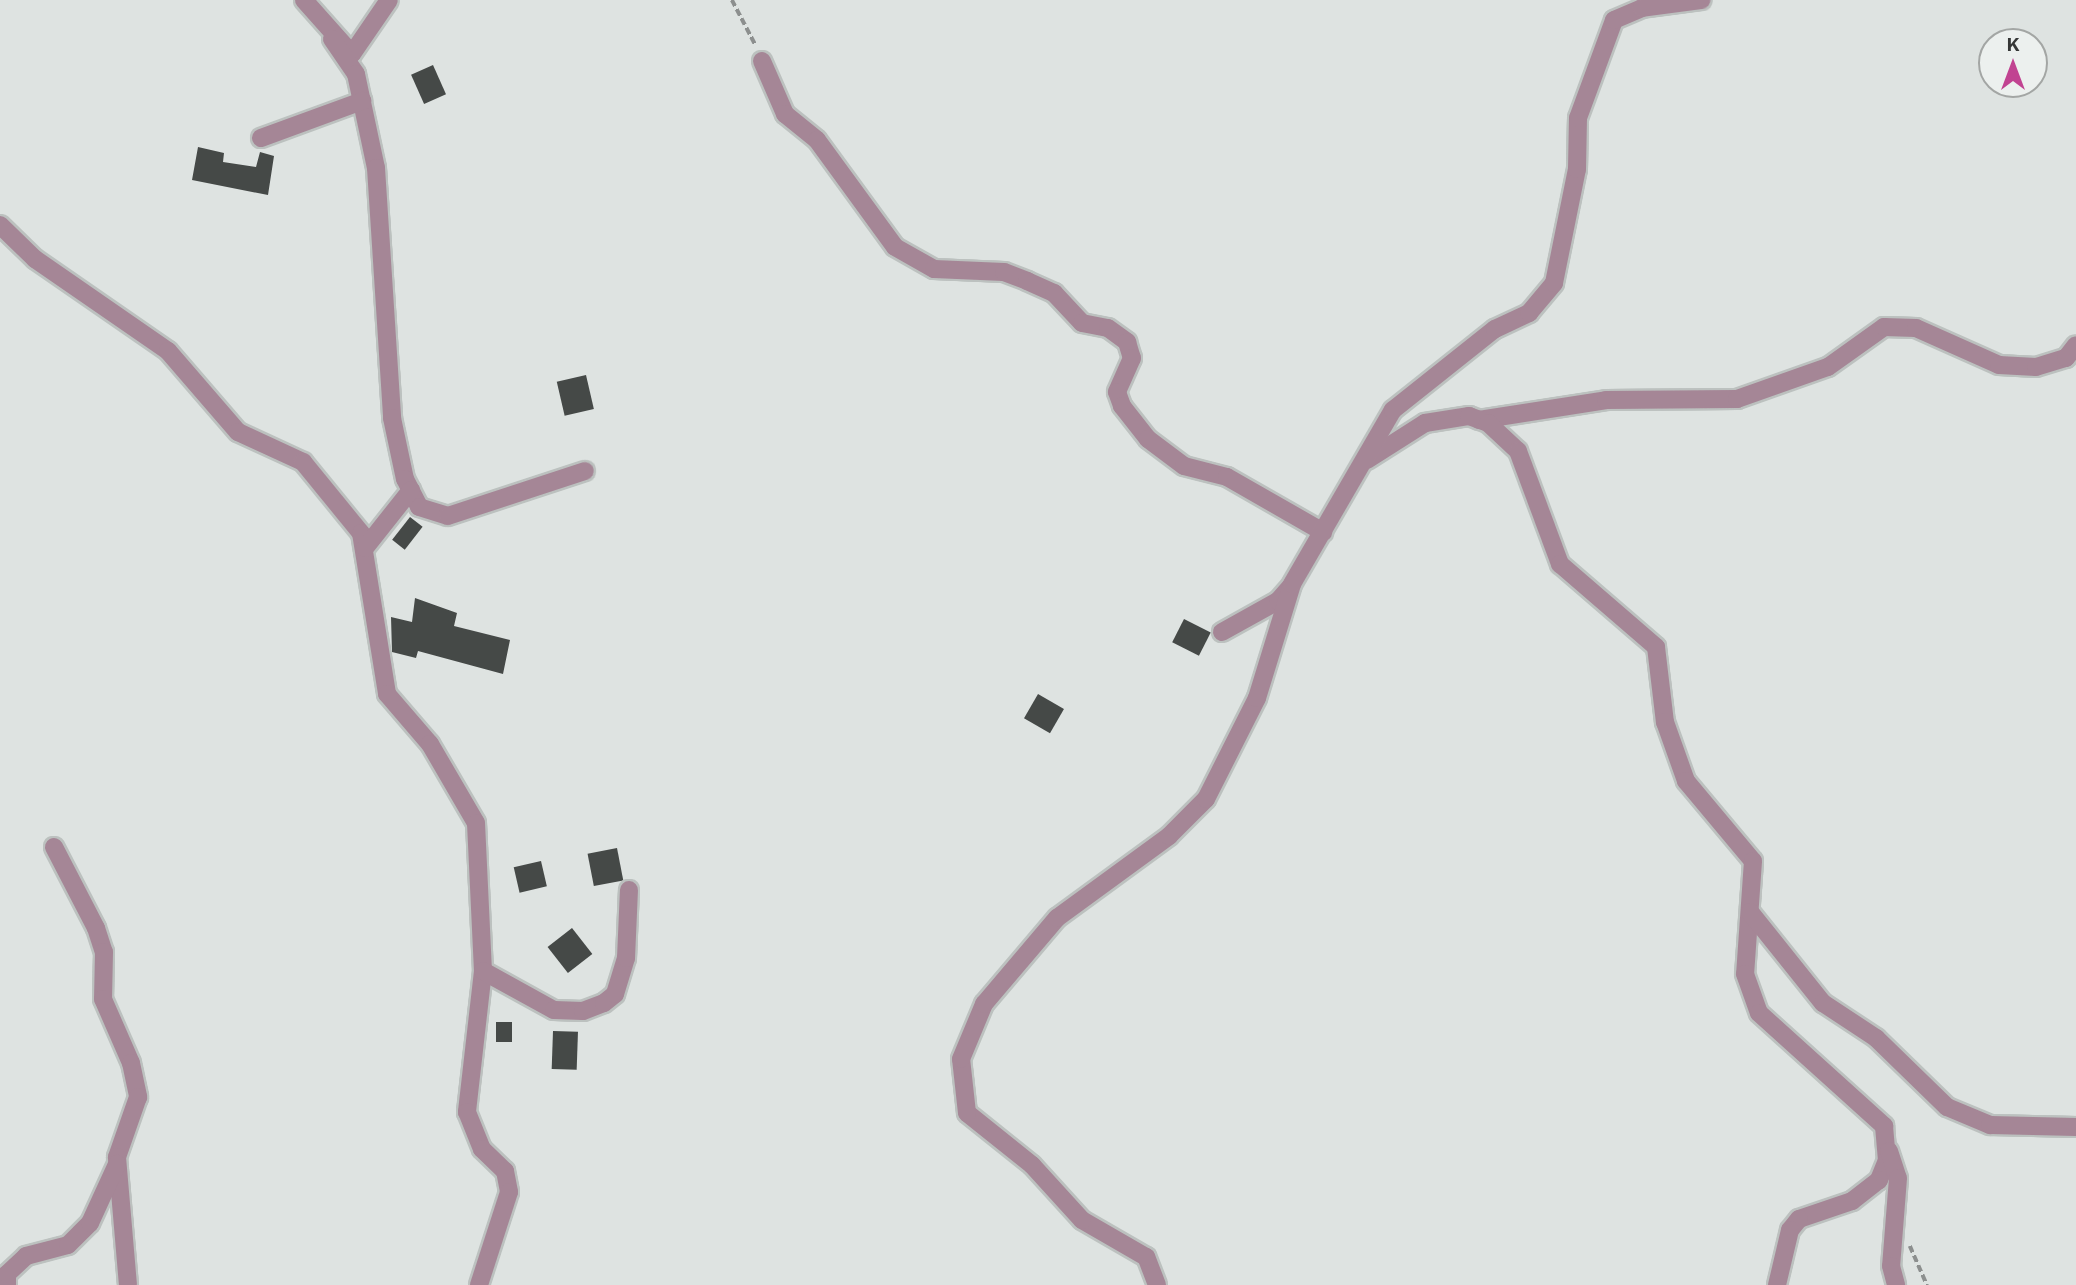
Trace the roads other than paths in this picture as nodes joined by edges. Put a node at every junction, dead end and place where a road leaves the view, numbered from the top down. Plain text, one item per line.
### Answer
1 (304, 0) edge
2 (390, 0) edge
3 (1701, 0) edge
4 (332, 39) junction
5 (762, 61) road end
6 (362, 101) junction
7 (261, 138) dead end
8 (0, 225) edge
9 (2076, 345) edge
10 (1479, 420) junction
11 (1367, 460) junction
12 (585, 471) dead end
13 (411, 490) junction
14 (1323, 532) junction
15 (365, 548) junction
16 (1292, 584) junction
17 (1222, 632) dead end
18 (54, 847) dead end
19 (629, 890) dead end
20 (1751, 912) junction
21 (483, 971) junction
22 (2076, 1126) edge
23 (1886, 1140) junction
24 (117, 1164) junction
25 (7, 1285) edge
26 (128, 1285) edge
27 (479, 1285) edge
28 (1157, 1285) edge
29 (1777, 1285) edge
30 (1896, 1285) edge

1 - 4 street
2 - 4 street
3 - 11 street
4 - 6 street
5 - 14 street
6 - 7 street
6 - 13 street
8 - 15 street
9 - 10 street
10 - 11 street
10 - 20 street
11 - 14 street
12 - 13 street
13 - 15 street
14 - 16 street
15 - 21 street
16 - 17 street
16 - 28 street
18 - 24 street
19 - 21 street
20 - 22 street
20 - 23 street
21 - 27 street
23 - 29 street
23 - 30 street
24 - 25 street
24 - 26 street

